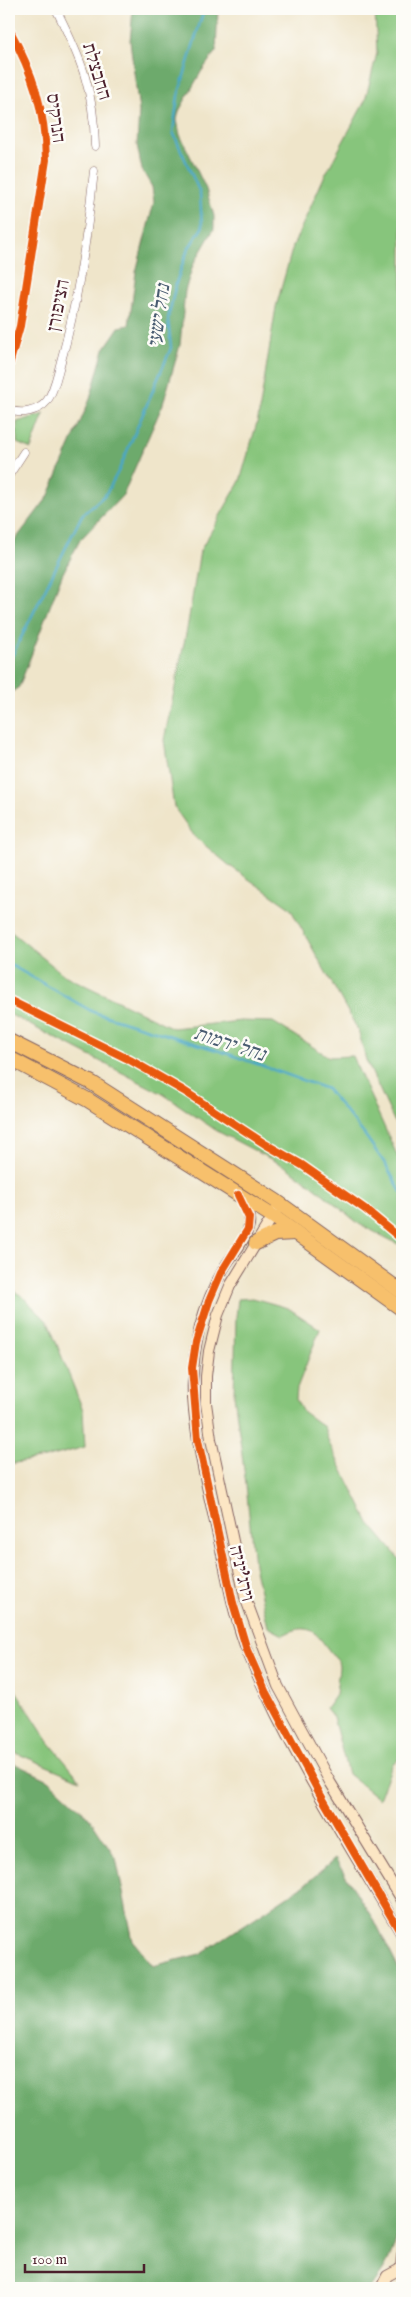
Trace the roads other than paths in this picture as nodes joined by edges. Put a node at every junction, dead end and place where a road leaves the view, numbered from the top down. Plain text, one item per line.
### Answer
1 (56, 9) edge
2 (9, 29) edge
3 (95, 146) dead end
4 (94, 171) dead end
5 (9, 365) edge
6 (9, 409) edge
7 (24, 452) dead end
8 (9, 475) edge
9 (9, 1000) edge
10 (9, 1041) edge
11 (9, 1058) edge
12 (238, 1195) junction
13 (276, 1201) junction
14 (274, 1217) junction
15 (296, 1233) junction
16 (399, 1237) dead end
17 (256, 1243) junction
18 (402, 1292) edge
19 (402, 1309) edge
20 (402, 1900) edge
21 (402, 1935) edge
22 (402, 2256) edge
23 (401, 2268) edge
24 (381, 2288) edge

1 - 3 street, החבצלת
2 - 5 street, הנרקיס
4 - 6 street, הציפורן
7 - 8 street
9 - 16 street
10 - 13 highway
11 - 12 highway
12 - 14 highway
12 - 21 street, וירג'יניה
13 - 14 street, וירג'יניה
13 - 18 highway
14 - 15 highway
14 - 17 street, וירג'יניה
15 - 17 highway
15 - 19 highway
17 - 20 street, וירג'יניה
22 - 23 street
23 - 24 street

